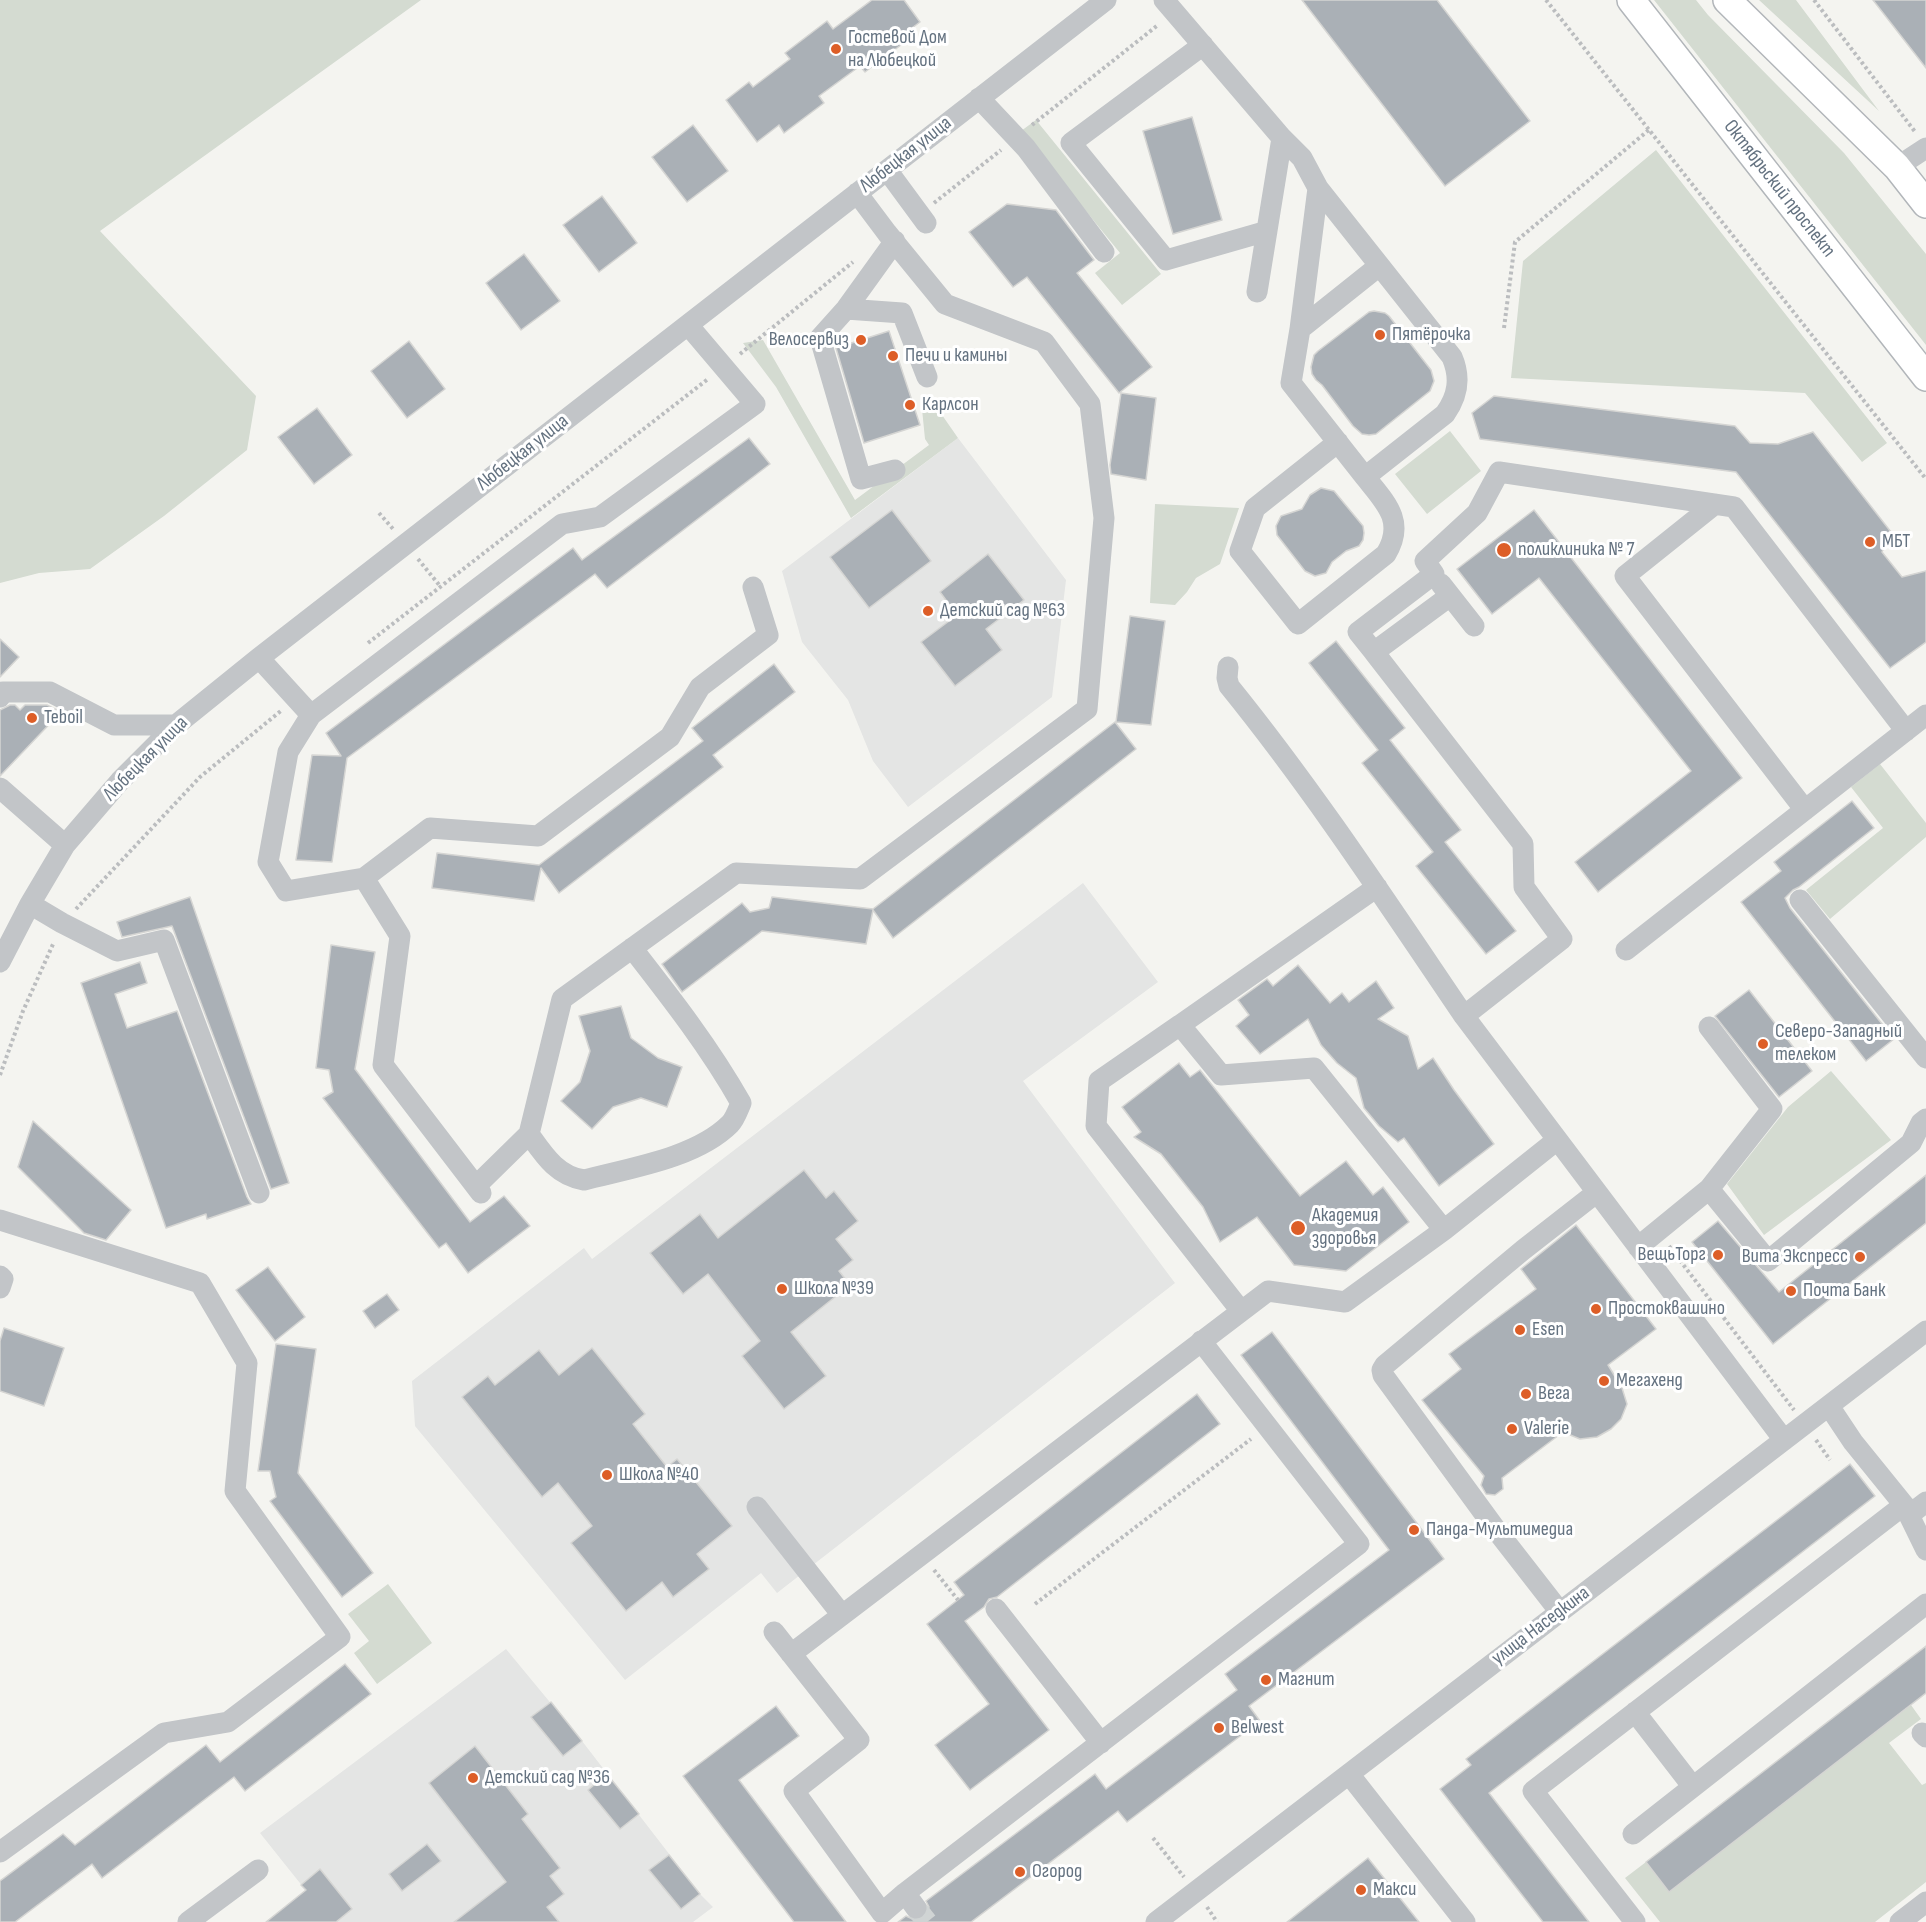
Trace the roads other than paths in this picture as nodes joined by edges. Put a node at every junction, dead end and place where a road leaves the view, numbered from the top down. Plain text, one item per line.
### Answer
1 (1106, 0) edge
2 (1164, 0) edge
3 (1631, 0) edge
4 (1727, 0) edge
5 (1203, 45) junction
6 (979, 98) junction
7 (1282, 138) junction
8 (1923, 142) edge
9 (1897, 167) junction
10 (887, 170) junction
11 (1318, 188) junction
12 (857, 193) junction
13 (1926, 204) edge
14 (926, 223) dead end
15 (1267, 231) junction
16 (895, 241) junction
17 (1104, 252) dead end
18 (1379, 266) junction
19 (1257, 292) dead end
20 (846, 309) junction
21 (687, 326) junction
22 (1300, 329) junction
23 (927, 377) dead end
24 (1926, 377) edge
25 (1338, 442) junction
26 (895, 470) dead end
27 (1365, 477) junction
28 (1715, 504) junction
29 (1434, 574) junction
30 (753, 587) dead end
31 (1450, 596) junction
32 (1474, 626) dead end
33 (1374, 652) junction
34 (259, 658) junction
35 (1228, 667) dead end
36 (0, 696) edge
37 (311, 715) junction
38 (1926, 715) edge
39 (176, 725) junction
40 (1906, 731) junction
41 (0, 788) edge
42 (1805, 810) junction
43 (65, 845) junction
44 (364, 878) junction
45 (1377, 887) junction
46 (1800, 900) dead end
47 (30, 904) junction
48 (632, 948) junction
49 (1626, 950) dead end
50 (0, 962) edge
51 (1464, 1016) junction
52 (1180, 1025) junction
53 (1709, 1027) dead end
54 (1926, 1058) edge
55 (1926, 1119) edge
56 (529, 1134) junction
57 (1557, 1140) junction
58 (1709, 1189) junction
59 (259, 1193) dead end
60 (1596, 1193) junction
61 (0, 1220) edge
62 (1444, 1230) junction
63 (1638, 1247) junction
64 (0, 1276) edge
65 (0, 1288) edge
66 (1240, 1311) junction
67 (1926, 1331) edge
68 (1201, 1341) junction
69 (1828, 1406) junction
70 (1784, 1440) junction
71 (1926, 1502) edge
72 (757, 1508) dead end
73 (1906, 1510) junction
74 (1926, 1550) edge
75 (1926, 1604) edge
76 (996, 1609) dead end
77 (1560, 1612) junction
78 (842, 1615) junction
79 (774, 1632) dead end
80 (791, 1654) junction
81 (1635, 1713) junction
82 (1101, 1743) junction
83 (1349, 1774) junction
84 (1693, 1787) junction
85 (1633, 1834) dead end
86 (0, 1852) edge
87 (258, 1870) dead end
88 (1926, 1902) edge
89 (188, 1922) edge
90 (1156, 1922) edge
91 (1465, 1922) edge
92 (1635, 1922) edge
93 (1900, 1922) edge

1 - 6 street, Любецкая улица
2 - 5 street
3 - 24 main road, Октябрьский проспект
4 - 9 main road
5 - 7 street
5 - 15 street
6 - 10 street, Любецкая улица
6 - 17 street
7 - 11 street
7 - 15 street
8 - 9 street
9 - 13 main road
10 - 12 street, Любецкая улица
10 - 14 street
11 - 18 street
11 - 22 street
12 - 16 street
12 - 21 street, Любецкая улица
15 - 19 street
16 - 20 street
16 - 48 street
18 - 22 street
18 - 27 street
20 - 23 street
20 - 26 street
21 - 34 street, Любецкая улица
21 - 37 street
22 - 25 street
25 - 27 street
25 - 27 street
28 - 29 street
28 - 40 street
28 - 42 street
29 - 31 street
29 - 33 street
30 - 44 street
31 - 32 street
31 - 33 street
33 - 51 street
34 - 37 street
34 - 39 street, Любецкая улица
35 - 45 street
36 - 39 street
37 - 44 street
38 - 40 street
39 - 43 street, Любецкая улица
40 - 42 street
41 - 43 street
42 - 49 street
43 - 47 street, Любецкая улица
44 - 56 street
45 - 51 street
45 - 52 street
46 - 54 street
47 - 50 street, Любецкая улица
47 - 59 street
48 - 56 street
48 - 56 street
51 - 57 street
52 - 62 street
52 - 66 street
53 - 58 street
55 - 58 street
57 - 60 street
57 - 62 street
58 - 63 street
60 - 63 street
60 - 77 street
61 - 86 street
62 - 66 street
63 - 70 street
64 - 65 street
66 - 68 street
67 - 69 street, улица Наседкина
68 - 78 street
68 - 82 street
69 - 70 street, улица Наседкина
69 - 73 street
70 - 77 street, улица Наседкина
71 - 73 street
72 - 78 street
73 - 74 street
73 - 81 street
75 - 84 street
76 - 82 street
77 - 83 street, улица Наседкина
78 - 80 street
79 - 80 street
80 - 82 street
81 - 84 street
81 - 92 street
83 - 90 street, улица Наседкина
83 - 91 street
84 - 85 street
87 - 89 street
88 - 93 street

